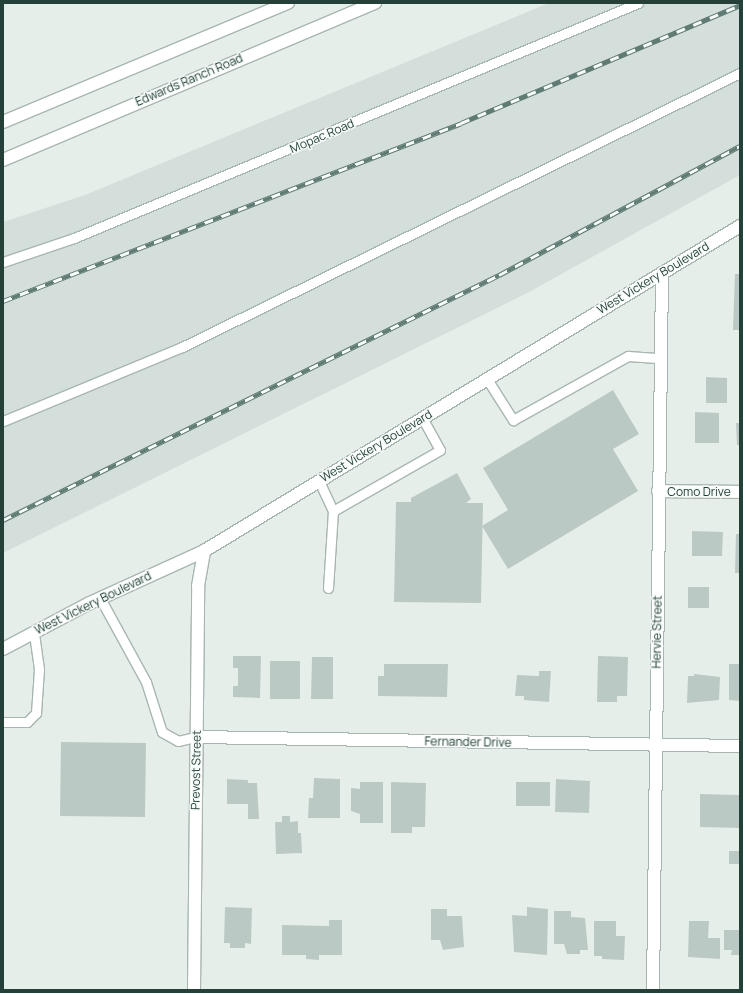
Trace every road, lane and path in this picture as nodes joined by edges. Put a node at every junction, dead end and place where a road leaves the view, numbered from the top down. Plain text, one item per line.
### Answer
1 (288, 3) edge
2 (375, 3) edge
3 (638, 3) edge
4 (740, 73) edge
5 (3, 122) edge
6 (3, 160) edge
7 (739, 226) edge
8 (3, 262) edge
9 (662, 273) junction
10 (660, 358) junction
11 (487, 379) junction
12 (422, 418) junction
13 (3, 421) edge
14 (319, 481) junction
15 (658, 492) junction
16 (740, 492) edge
17 (333, 511) junction
18 (204, 551) junction
19 (328, 588) dead end
20 (100, 598) junction
21 (34, 632) junction
22 (3, 649) edge
23 (3, 722) edge
24 (196, 737) junction
25 (656, 745) junction
26 (740, 746) edge
27 (194, 990) edge
28 (653, 990) edge

1 - 5 street
2 - 6 street, Edwards Ranch Road
3 - 8 lane, Mopac Road
4 - 13 lane
7 - 9 street, West Vickery Boulevard
9 - 10 street, Hervie Street
9 - 11 street, West Vickery Boulevard
10 - 11 lane
10 - 15 street, Hervie Street
11 - 12 street, West Vickery Boulevard
12 - 14 street, West Vickery Boulevard
12 - 17 lane
14 - 17 lane
14 - 18 street, West Vickery Boulevard
15 - 16 street, Como Drive
15 - 25 street, Hervie Street
17 - 19 lane
18 - 20 street, West Vickery Boulevard
18 - 24 street, Prevost Street
20 - 21 street, West Vickery Boulevard
20 - 24 lane
21 - 22 street, West Vickery Boulevard
21 - 23 lane
24 - 25 street, Fernander Drive
24 - 27 street, Prevost Street
25 - 26 street, Fernander Drive
25 - 28 street, Hervie Street

